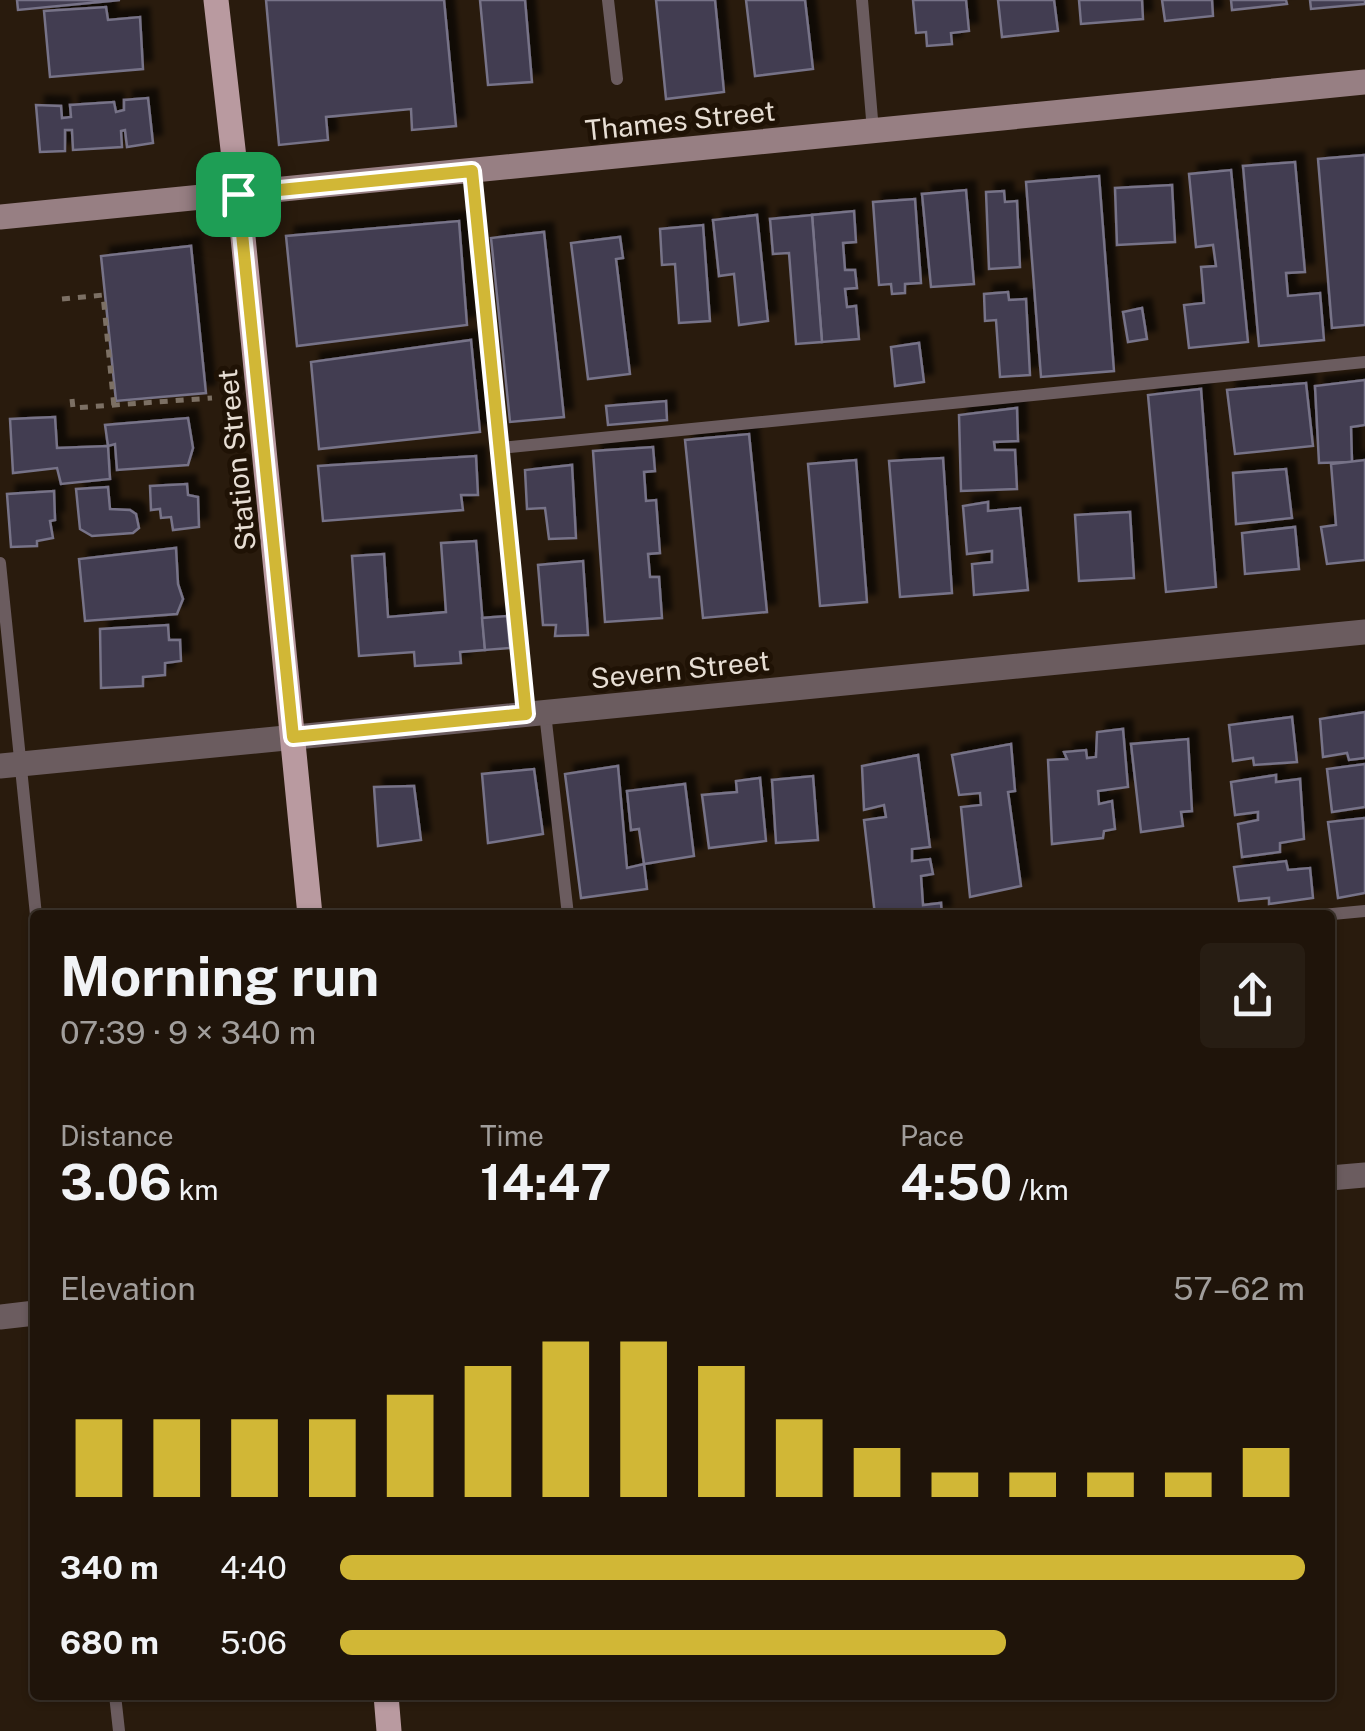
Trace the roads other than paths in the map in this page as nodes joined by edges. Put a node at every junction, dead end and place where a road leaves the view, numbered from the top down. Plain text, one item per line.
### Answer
1 (216, 0) edge
2 (608, 0) edge
3 (862, 0) edge
4 (618, 79) dead end
5 (1365, 82) edge
6 (873, 131) junction
7 (472, 171) junction
8 (238, 194) junction
9 (0, 217) edge
10 (1365, 362) edge
11 (500, 448) junction
12 (0, 563) edge
13 (1365, 632) edge
14 (536, 714) junction
15 (293, 737) junction
16 (10, 764) edge
17 (35, 910) edge
18 (310, 910) edge
19 (567, 910) edge
20 (1365, 910) edge
21 (1335, 913) edge
22 (1365, 1175) edge
23 (1335, 1178) edge
24 (30, 1314) edge
25 (0, 1317) edge
26 (116, 1700) edge
27 (386, 1700) edge
28 (119, 1731) edge
29 (389, 1731) edge

1 - 8 main road, Station Street
2 - 4 lane
3 - 6 lane
5 - 6 main road, Thames Street
6 - 7 main road, Thames Street
7 - 8 main road, Thames Street
7 - 11 lane
8 - 9 main road, Thames Street
8 - 15 main road, Station Street
10 - 11 lane
11 - 14 lane
12 - 16 lane
13 - 14 street, Severn Street
14 - 15 street, Severn Street
14 - 19 lane
15 - 16 street, Severn Street
15 - 18 main road, Station Street
16 - 17 lane
20 - 21 lane
22 - 23 street
24 - 25 street
26 - 28 lane
27 - 29 main road

